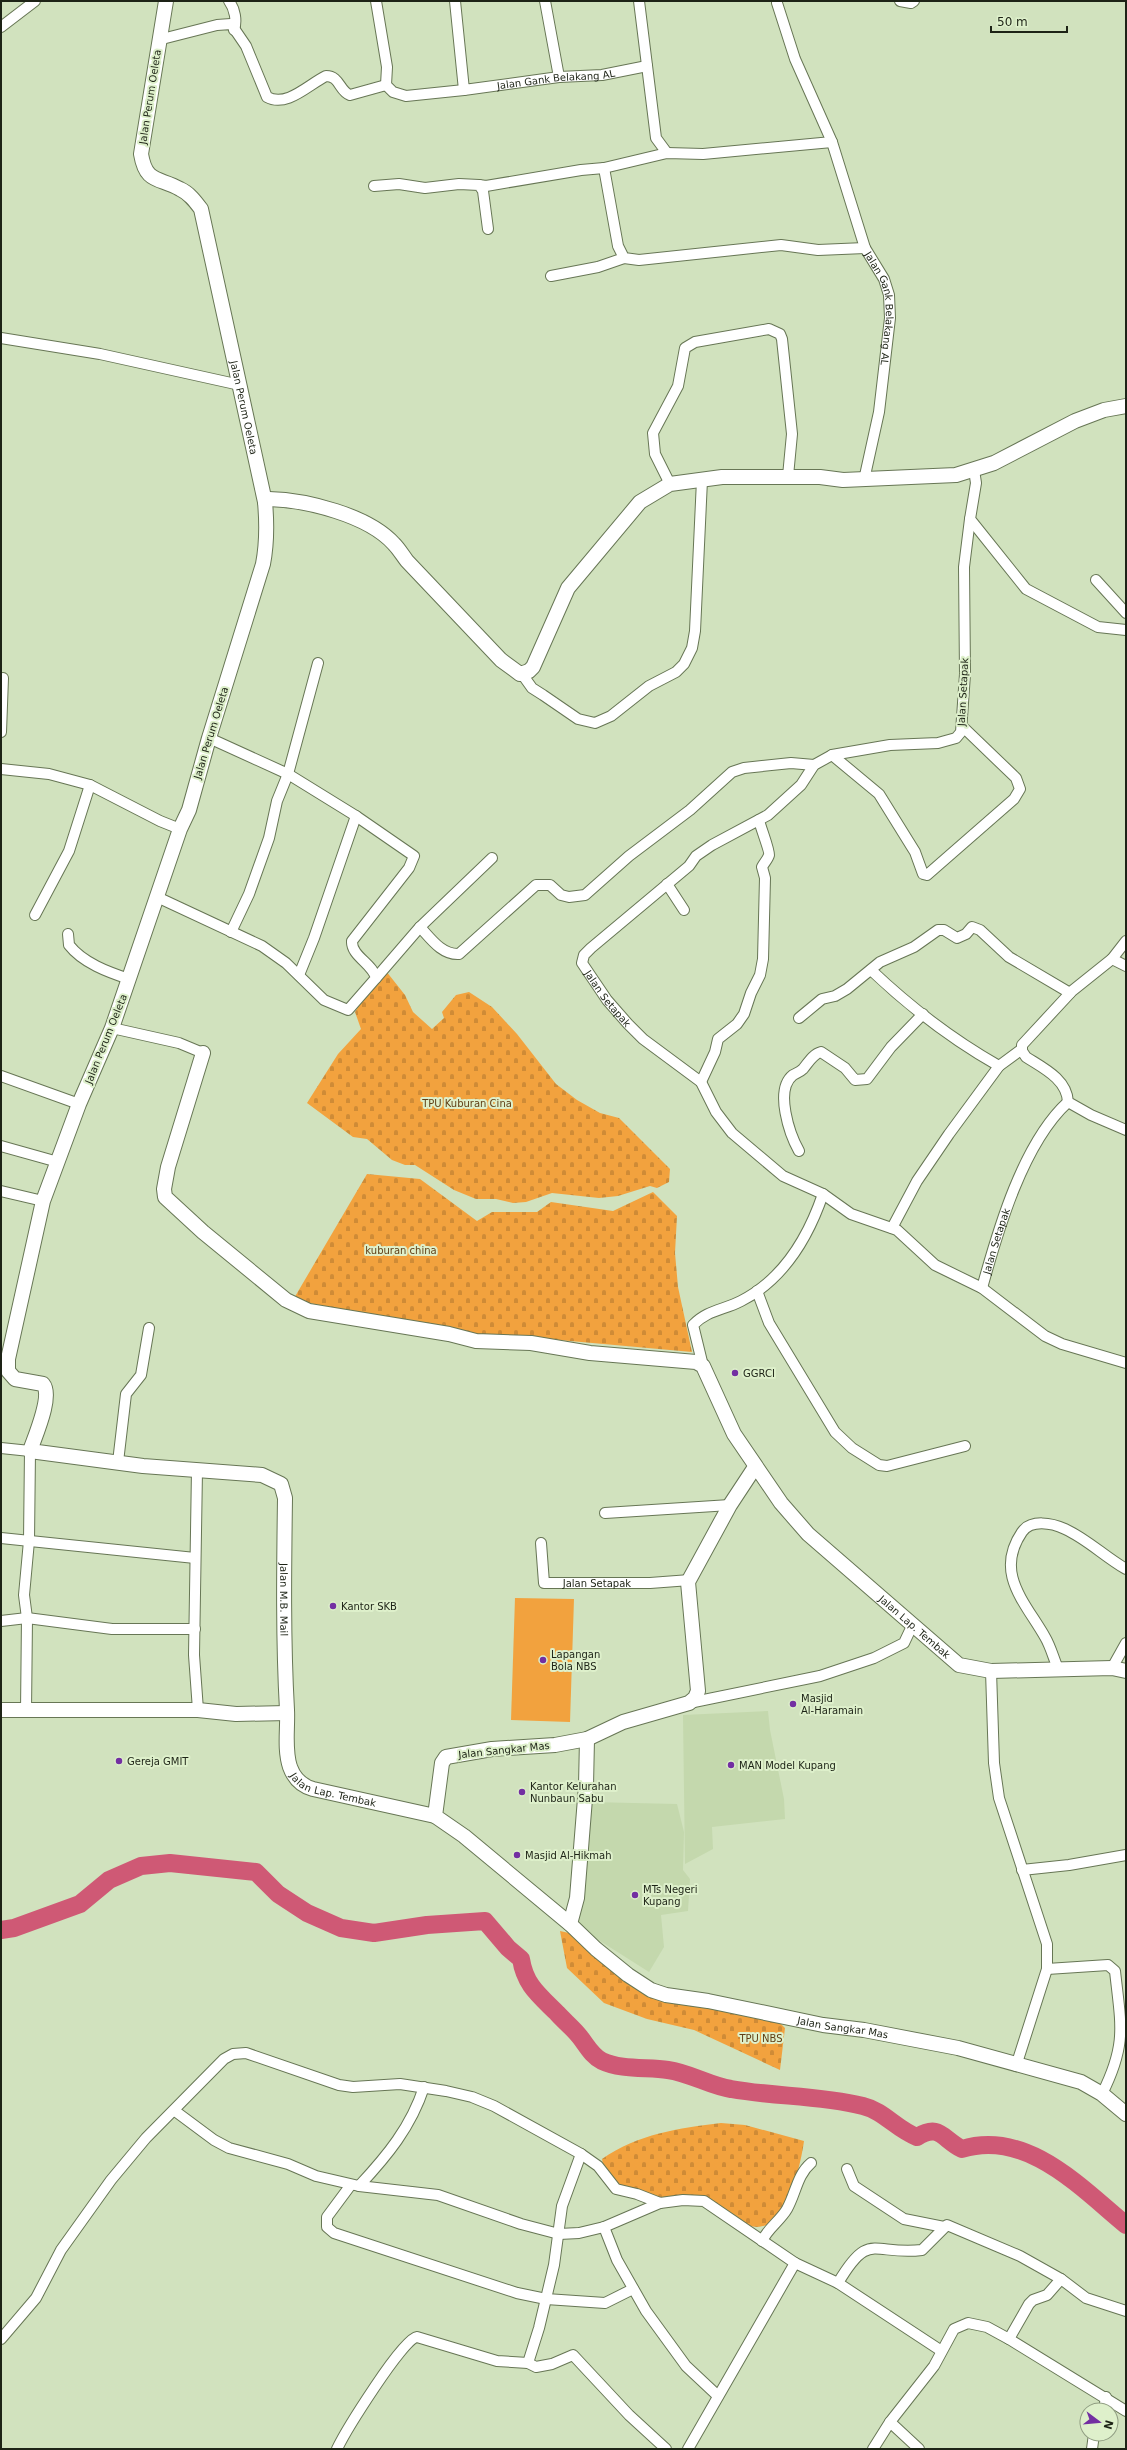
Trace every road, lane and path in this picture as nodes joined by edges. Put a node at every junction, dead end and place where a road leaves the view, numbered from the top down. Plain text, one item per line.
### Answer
1 (34, 1) edge
2 (166, 1) edge
3 (229, 1) edge
4 (376, 1) edge
5 (455, 1) edge
6 (545, 1) edge
7 (639, 1) edge
8 (900, 1) edge
9 (914, 1) edge
10 (777, 3) dead end
11 (1, 27) edge
12 (234, 30) junction
13 (158, 40) junction
14 (648, 66) junction
15 (559, 77) junction
16 (386, 85) junction
17 (464, 90) junction
18 (832, 142) junction
19 (668, 153) junction
20 (604, 168) junction
21 (479, 185) junction
22 (374, 186) dead end
23 (488, 229) dead end
24 (865, 248) junction
25 (624, 258) junction
26 (551, 276) dead end
27 (1, 338) edge
28 (240, 385) junction
29 (1126, 406) edge
30 (974, 470) junction
31 (788, 476) junction
32 (702, 480) junction
33 (864, 480) junction
34 (670, 484) junction
35 (265, 502) junction
36 (970, 518) junction
37 (1096, 580) dead end
38 (1126, 613) edge
39 (1126, 630) edge
40 (318, 663) dead end
41 (522, 674) junction
42 (3, 678) dead end
43 (962, 727) junction
44 (1, 732) edge
45 (209, 738) junction
46 (832, 755) junction
47 (814, 766) junction
48 (1, 769) edge
49 (288, 774) junction
50 (90, 785) junction
51 (356, 816) junction
52 (759, 820) junction
53 (180, 829) junction
54 (492, 858) dead end
55 (667, 884) junction
56 (156, 897) junction
57 (684, 910) dead end
58 (36, 914) dead end
59 (420, 927) junction
60 (231, 932) junction
61 (68, 934) dead end
62 (1126, 941) edge
63 (1112, 959) junction
64 (1126, 966) edge
65 (871, 970) junction
66 (298, 975) junction
67 (376, 978) junction
68 (130, 979) junction
69 (1070, 993) junction
70 (923, 1014) junction
71 (799, 1018) dead end
72 (112, 1028) junction
73 (1022, 1049) junction
74 (203, 1053) joint
75 (999, 1066) junction
76 (1, 1076) edge
77 (701, 1082) junction
78 (1068, 1102) junction
79 (79, 1104) junction
80 (1126, 1130) edge
81 (1, 1146) edge
82 (799, 1151) dead end
83 (58, 1162) junction
84 (1, 1191) edge
85 (823, 1194) junction
86 (43, 1201) junction
87 (892, 1228) junction
88 (982, 1288) junction
89 (756, 1291) junction
90 (149, 1328) dead end
91 (1126, 1363) edge
92 (703, 1366) junction
93 (6, 1376) edge
94 (964, 1446) dead end
95 (1, 1448) edge
96 (30, 1451) junction
97 (118, 1462) junction
98 (755, 1467) junction
99 (196, 1470) junction
100 (730, 1505) junction
101 (605, 1513) dead end
102 (1, 1538) edge
103 (29, 1541) junction
104 (541, 1543) dead end
105 (195, 1558) junction
106 (1126, 1569) edge
107 (690, 1580) junction
108 (28, 1618) junction
109 (1, 1621) edge
110 (913, 1624) junction
111 (194, 1629) junction
112 (1126, 1643) edge
113 (1119, 1669) edge
114 (991, 1671) junction
115 (1059, 1671) junction
116 (689, 1703) junction
117 (1, 1710) edge
118 (198, 1710) junction
119 (26, 1711) junction
120 (287, 1713) junction
121 (587, 1739) junction
122 (435, 1816) junction
123 (1126, 1855) edge
124 (1022, 1870) junction
125 (570, 1924) junction
126 (1047, 1969) junction
127 (1016, 2066) junction
128 (424, 2087) junction
129 (1102, 2094) junction
130 (175, 2111) junction
131 (1126, 2114) edge
132 (581, 2154) junction
133 (811, 2163) dead end
134 (847, 2169) dead end
135 (355, 2186) junction
136 (660, 2204) junction
137 (944, 2226) junction
138 (604, 2227) junction
139 (559, 2234) junction
140 (762, 2241) junction
141 (795, 2263) junction
142 (1062, 2280) junction
143 (838, 2283) junction
144 (633, 2289) junction
145 (546, 2299) junction
146 (1126, 2311) edge
147 (1, 2339) edge
148 (1009, 2339) junction
149 (940, 2350) junction
150 (528, 2363) junction
151 (718, 2396) junction
152 (1106, 2397) junction
153 (1105, 2402) edge
154 (1126, 2411) edge
155 (890, 2422) junction
156 (337, 2449) edge
157 (666, 2449) edge
158 (688, 2449) edge
159 (873, 2449) edge
160 (919, 2449) edge

1 - 11 street
2 - 13 street, Jalan Perum Oeleta
3 - 12 street
4 - 16 street
5 - 17 street
6 - 15 street
7 - 14 street
8 - 9 street
10 - 18 street, Jalan Gank Belakang AL
12 - 13 street
12 - 16 street
13 - 28 street, Jalan Perum Oeleta
14 - 15 street, Jalan Gank Belakang AL
14 - 19 street
15 - 17 street, Jalan Gank Belakang AL
16 - 17 street, Jalan Gank Belakang AL
18 - 19 street
18 - 24 street, Jalan Gank Belakang AL
19 - 20 street
20 - 21 street
20 - 25 street
21 - 22 street
21 - 23 street
24 - 25 street
24 - 33 street, Jalan Gank Belakang AL
25 - 26 street
27 - 28 street
28 - 35 street, Jalan Perum Oeleta
29 - 30 street
30 - 33 street
30 - 36 street, Jalan Setapak
31 - 32 street
31 - 33 street
31 - 34 street
32 - 34 street
32 - 41 street
34 - 41 street
35 - 41 street
35 - 45 street, Jalan Perum Oeleta
36 - 39 street
36 - 43 street, Jalan Setapak
37 - 38 street
40 - 49 street
42 - 44 street
43 - 46 street, Jalan Setapak
43 - 46 street
45 - 49 street
45 - 53 street, Jalan Perum Oeleta
46 - 47 street, Jalan Setapak
47 - 52 street, Jalan Setapak
47 - 59 street
48 - 50 street
49 - 51 street
49 - 60 street
50 - 53 street
50 - 58 street
51 - 66 street
51 - 67 street
52 - 55 street, Jalan Setapak
52 - 77 street
53 - 56 street, Jalan Perum Oeleta
54 - 59 street
55 - 57 street
55 - 77 street, Jalan Setapak
56 - 60 street
56 - 68 street, Jalan Perum Oeleta
59 - 67 street
60 - 66 street
61 - 68 street
62 - 63 street
63 - 64 street
63 - 69 street
65 - 69 street
65 - 70 street
65 - 71 street
66 - 67 street
68 - 72 street, Jalan Perum Oeleta
69 - 73 street
70 - 75 street
70 - 82 street
72 - 74 street
72 - 79 street, Jalan Perum Oeleta
73 - 75 street
73 - 78 street
74 - 92 street
75 - 87 street
76 - 79 street
77 - 85 street, Jalan Setapak
78 - 80 street
78 - 88 street, Jalan Setapak
79 - 83 street, Jalan Perum Oeleta
81 - 83 street
83 - 86 street, Jalan Perum Oeleta
84 - 86 street
85 - 87 street, Jalan Setapak
85 - 89 street
86 - 93 street, Jalan Perum Oeleta
87 - 88 street, Jalan Setapak
88 - 91 street
89 - 92 street
89 - 94 street
90 - 97 street
92 - 98 street, Jalan Lap. Tembak
93 - 96 street, Jalan Perum Oeleta
95 - 96 street, Jalan M.B. Mail
96 - 97 street, Jalan M.B. Mail
96 - 103 street
97 - 99 street, Jalan M.B. Mail
98 - 100 street
98 - 110 street, Jalan Lap. Tembak
99 - 105 street
99 - 120 street, Jalan M.B. Mail
100 - 101 street
100 - 107 street
102 - 103 street
103 - 105 street
103 - 108 street
104 - 107 street, Jalan Setapak
105 - 111 street
106 - 115 street
107 - 116 street
108 - 109 street
108 - 111 street
108 - 119 street
110 - 114 street, Jalan Lap. Tembak
110 - 116 street
111 - 118 street
112 - 113 street
113 - 115 street, Jalan Lap. Tembak
114 - 115 street, Jalan Lap. Tembak
114 - 124 street
116 - 121 street
117 - 119 street
118 - 119 street
118 - 120 street
120 - 122 street, Jalan Lap. Tembak
121 - 122 street, Jalan Sangkar Mas
121 - 125 street
122 - 125 street, Jalan Sangkar Mas
123 - 124 street
124 - 126 street
125 - 127 street, Jalan Sangkar Mas
126 - 127 street
126 - 129 street
127 - 129 street, Jalan Sangkar Mas
128 - 130 street
128 - 132 street
128 - 135 street
129 - 131 street, Jalan Sangkar Mas
130 - 135 street
130 - 147 street
132 - 136 street
132 - 139 street
133 - 140 street
134 - 137 street
135 - 139 street
135 - 145 street
136 - 138 street
136 - 140 street
137 - 142 street
137 - 143 street
138 - 139 street
138 - 144 street
139 - 145 street
140 - 141 street
141 - 143 street
141 - 151 street
142 - 146 street
142 - 148 street
143 - 149 street
144 - 145 street
144 - 151 street
145 - 150 street
148 - 149 street
148 - 152 street
149 - 155 street
150 - 156 street
150 - 157 street
151 - 158 street
152 - 153 street
152 - 154 street
155 - 159 street
155 - 160 street

